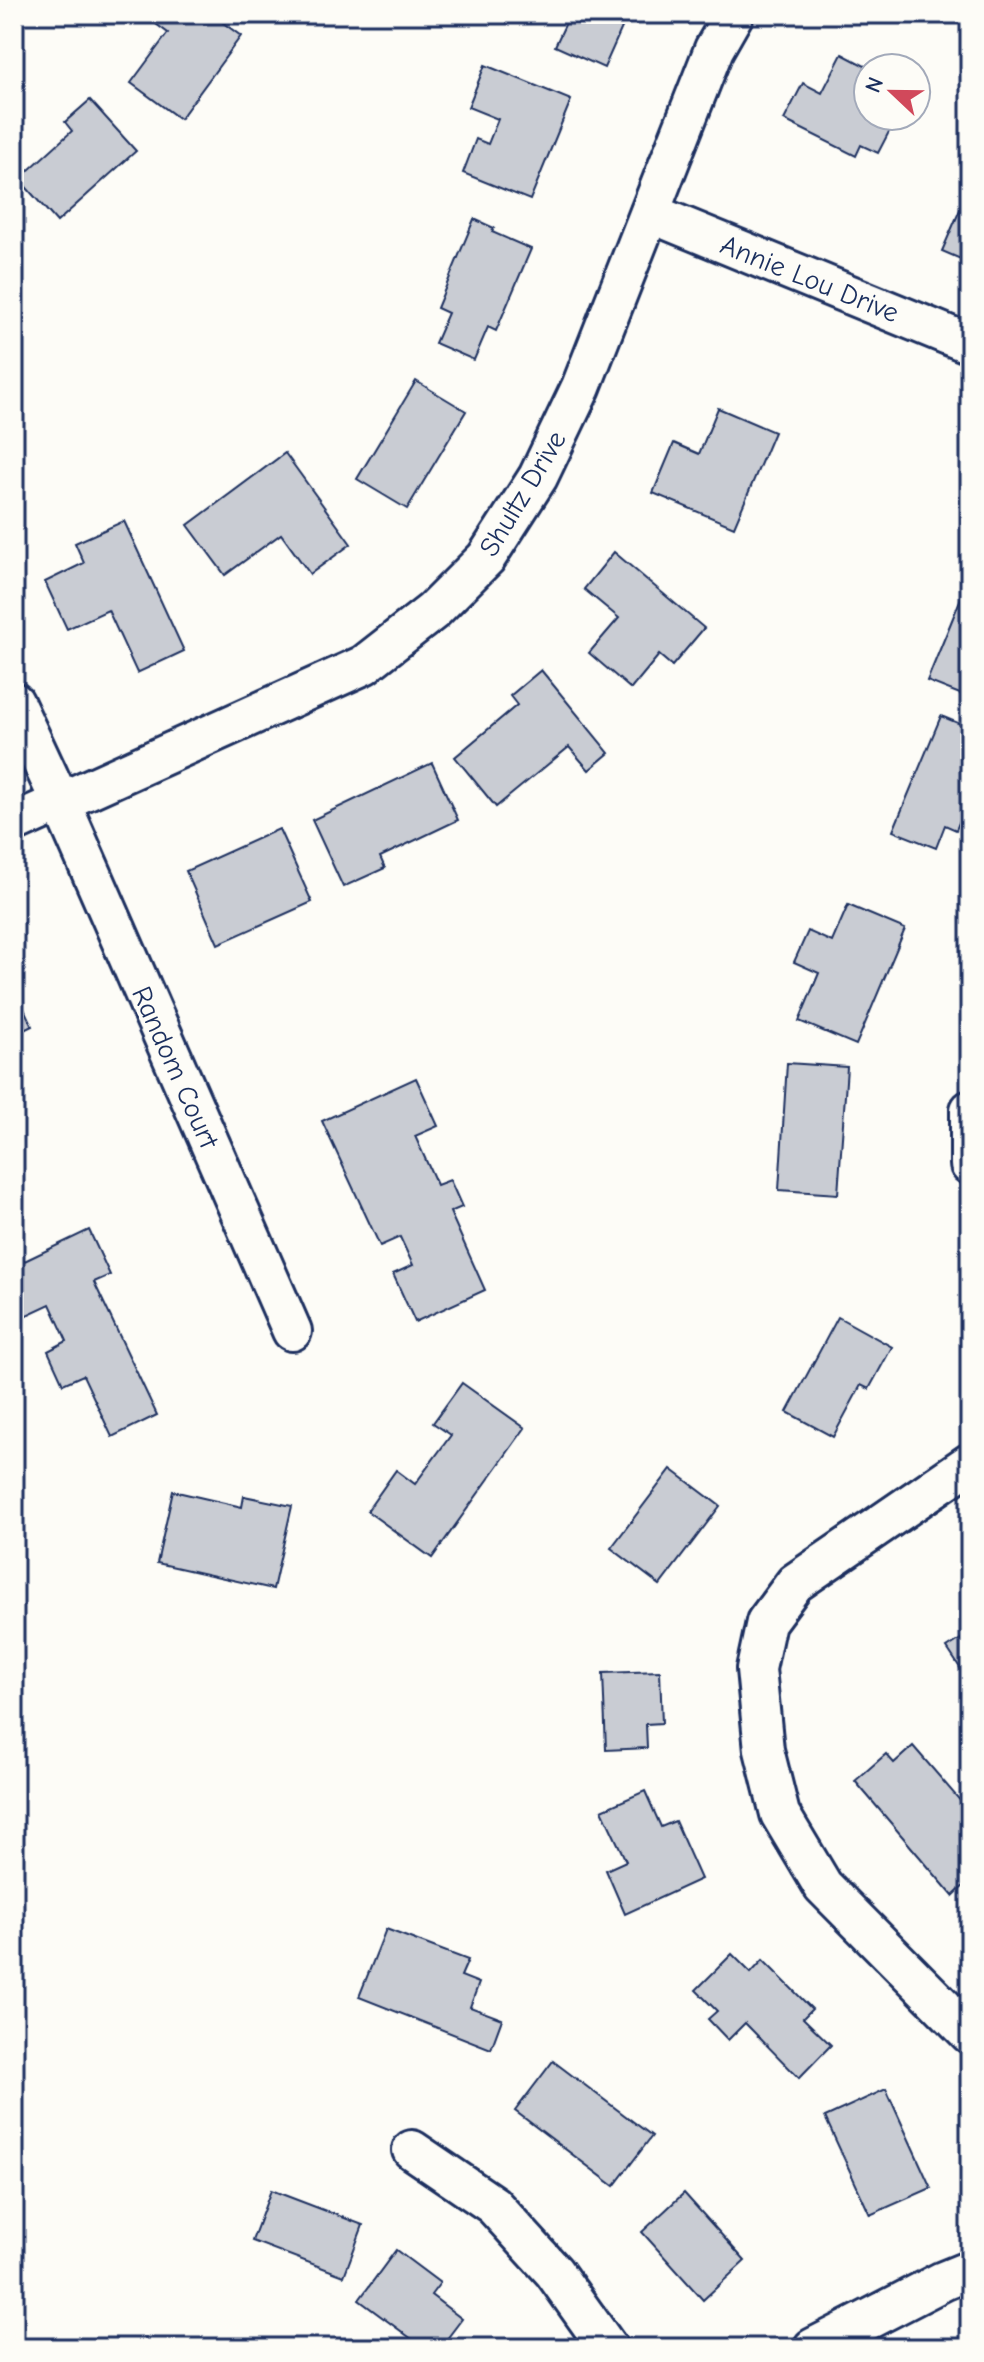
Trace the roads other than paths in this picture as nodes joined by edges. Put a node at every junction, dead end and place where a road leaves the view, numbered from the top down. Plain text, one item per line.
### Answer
1 (734, 14) edge
2 (650, 213) junction
3 (970, 344) edge
4 (14, 702) edge
5 (61, 803) junction
6 (14, 823) edge
7 (970, 1110) edge
8 (970, 1165) edge
9 (292, 1331) dead end
10 (970, 1463) edge
11 (970, 2034) edge
12 (412, 2150) dead end
13 (970, 2270) edge
14 (608, 2348) edge
15 (813, 2348) edge

1 - 2 street, Shultz Drive
2 - 3 street, Annie Lou Drive
2 - 5 street, Shultz Drive
4 - 5 street, Random Court
5 - 6 street, Shultz Drive
5 - 9 street, Random Court
7 - 8 street
10 - 11 street
12 - 14 street
13 - 15 street

